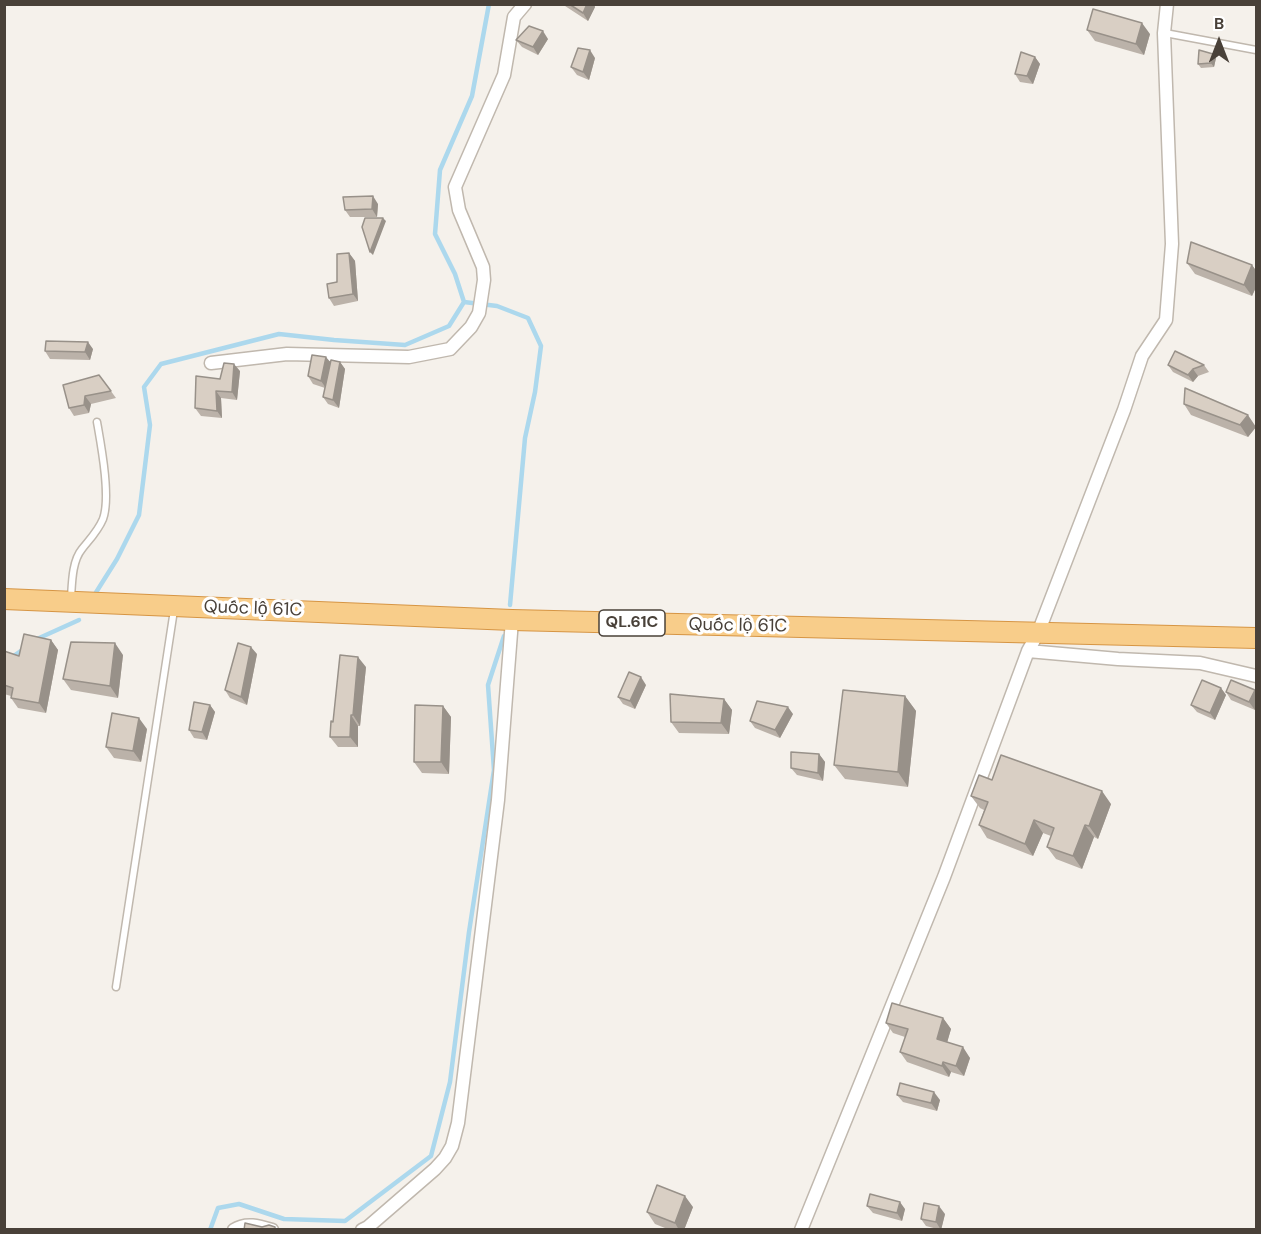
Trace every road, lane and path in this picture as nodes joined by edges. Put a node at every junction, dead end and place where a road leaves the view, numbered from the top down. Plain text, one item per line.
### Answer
1 (525, 4) edge
2 (1167, 4) edge
3 (1164, 33) junction
4 (1257, 50) edge
5 (211, 363) dead end
6 (97, 422) dead end
7 (4, 599) edge
8 (71, 602) junction
9 (174, 606) junction
10 (512, 620) junction
11 (1038, 633) junction
12 (1257, 638) edge
13 (1028, 651) junction
14 (1257, 676) edge
15 (116, 987) dead end
16 (234, 1230) edge
17 (272, 1230) edge
18 (362, 1230) edge
19 (801, 1230) edge

1 - 5 street
2 - 3 street
3 - 4 lane
3 - 11 street
6 - 8 lane
7 - 8 highway, Quốc lộ 61C / QL.61C
8 - 9 highway, Quốc lộ 61C / QL.61C
9 - 10 highway, Quốc lộ 61C / QL.61C
9 - 15 lane
10 - 11 highway, Quốc lộ 61C / QL.61C
10 - 18 street
11 - 12 highway, Quốc lộ 61C / QL.61C
11 - 13 street
13 - 14 street
13 - 19 street
16 - 17 street

